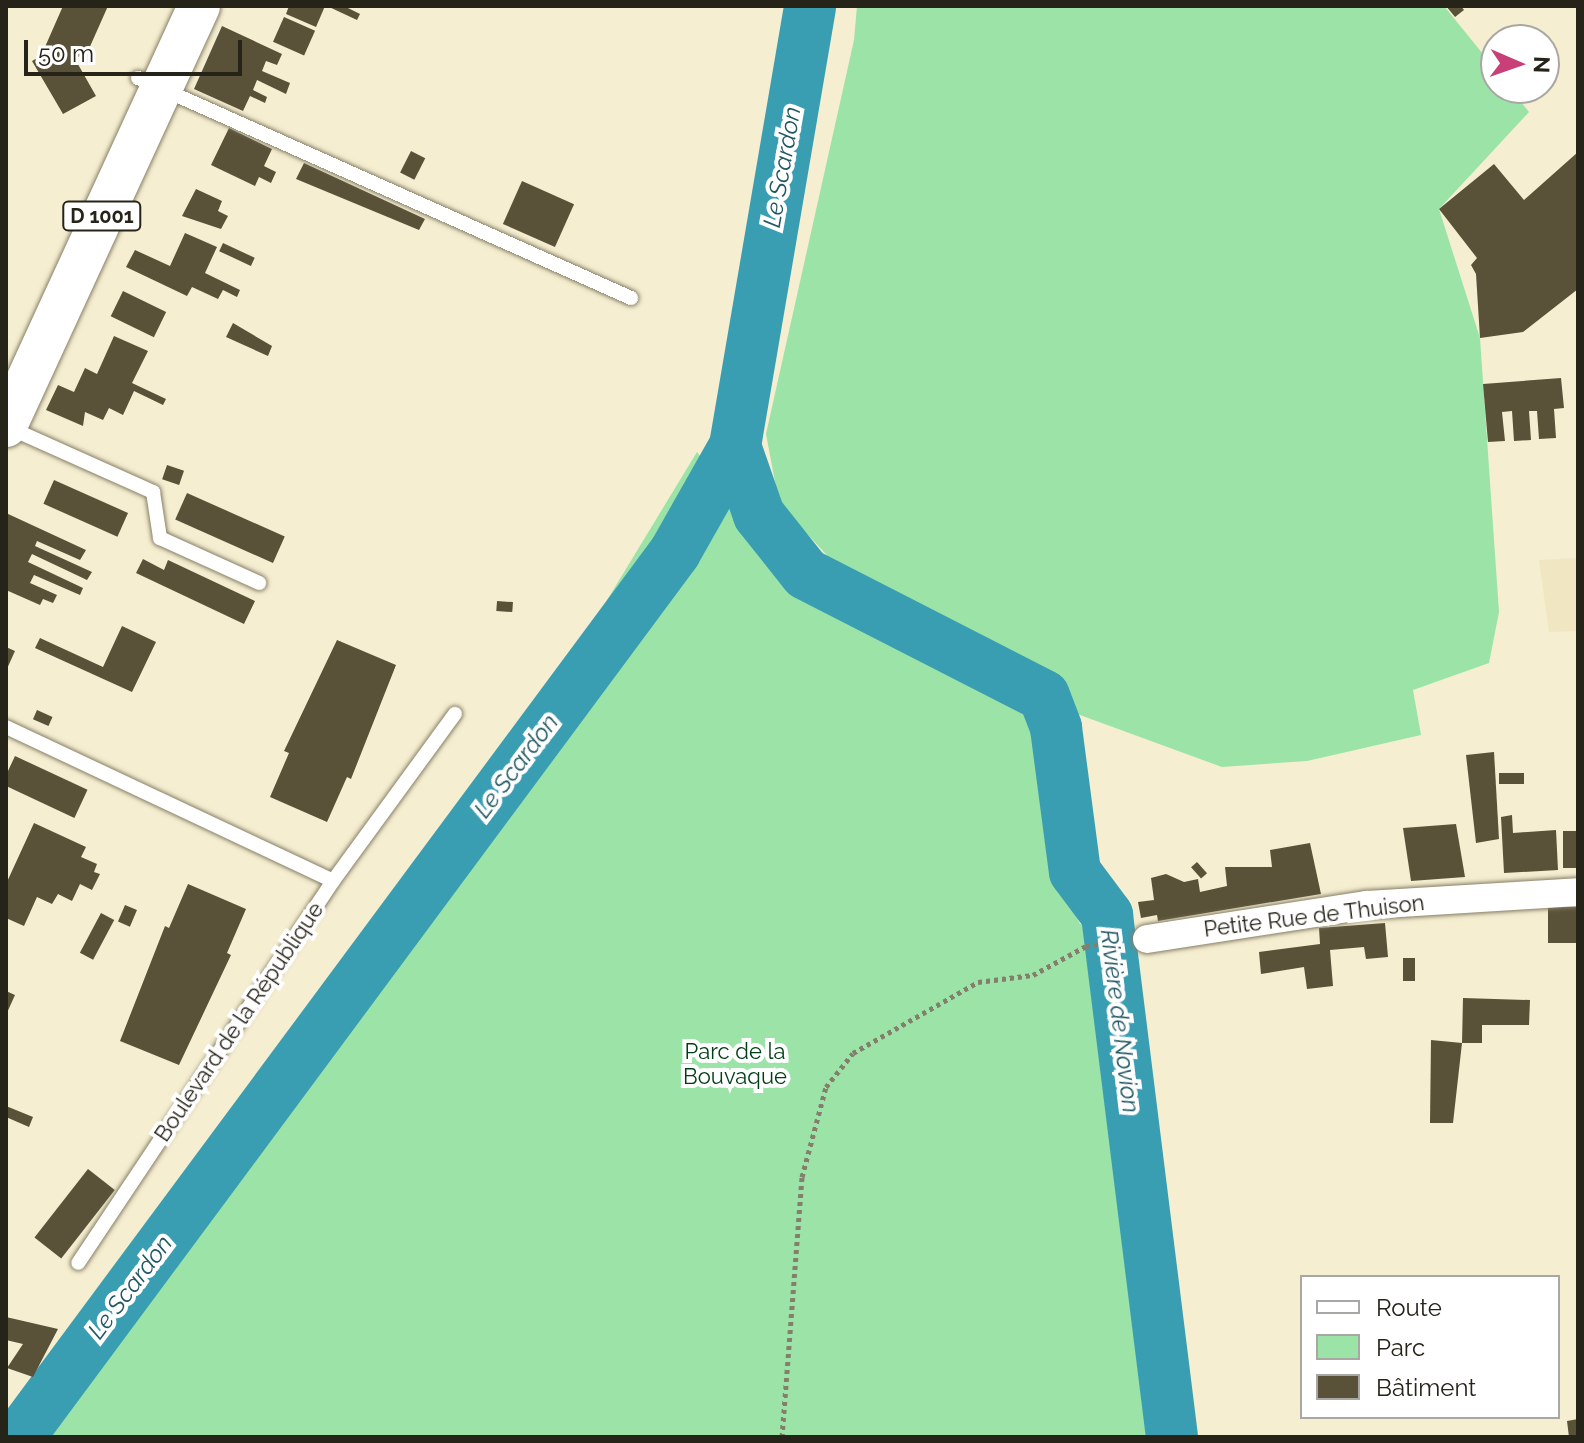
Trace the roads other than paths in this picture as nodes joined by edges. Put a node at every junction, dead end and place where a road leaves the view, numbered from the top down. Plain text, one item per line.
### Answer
1 (189, 8) edge
2 (149, 84) junction
3 (631, 298) dead end
4 (6, 363) edge
5 (6, 426) edge
6 (259, 583) dead end
7 (455, 714) dead end
8 (6, 727) edge
9 (333, 881) junction
10 (1578, 892) edge
11 (1136, 940) road end
12 (78, 1263) dead end

1 - 2 main road, D 1001
2 - 3 lane
2 - 4 main road, D 1001
2 - 5 main road, D 1001
5 - 6 lane
7 - 9 lane
8 - 9 lane, Boulevard de la République
9 - 12 lane, Boulevard de la République
10 - 11 street, Petite Rue de Thuison

